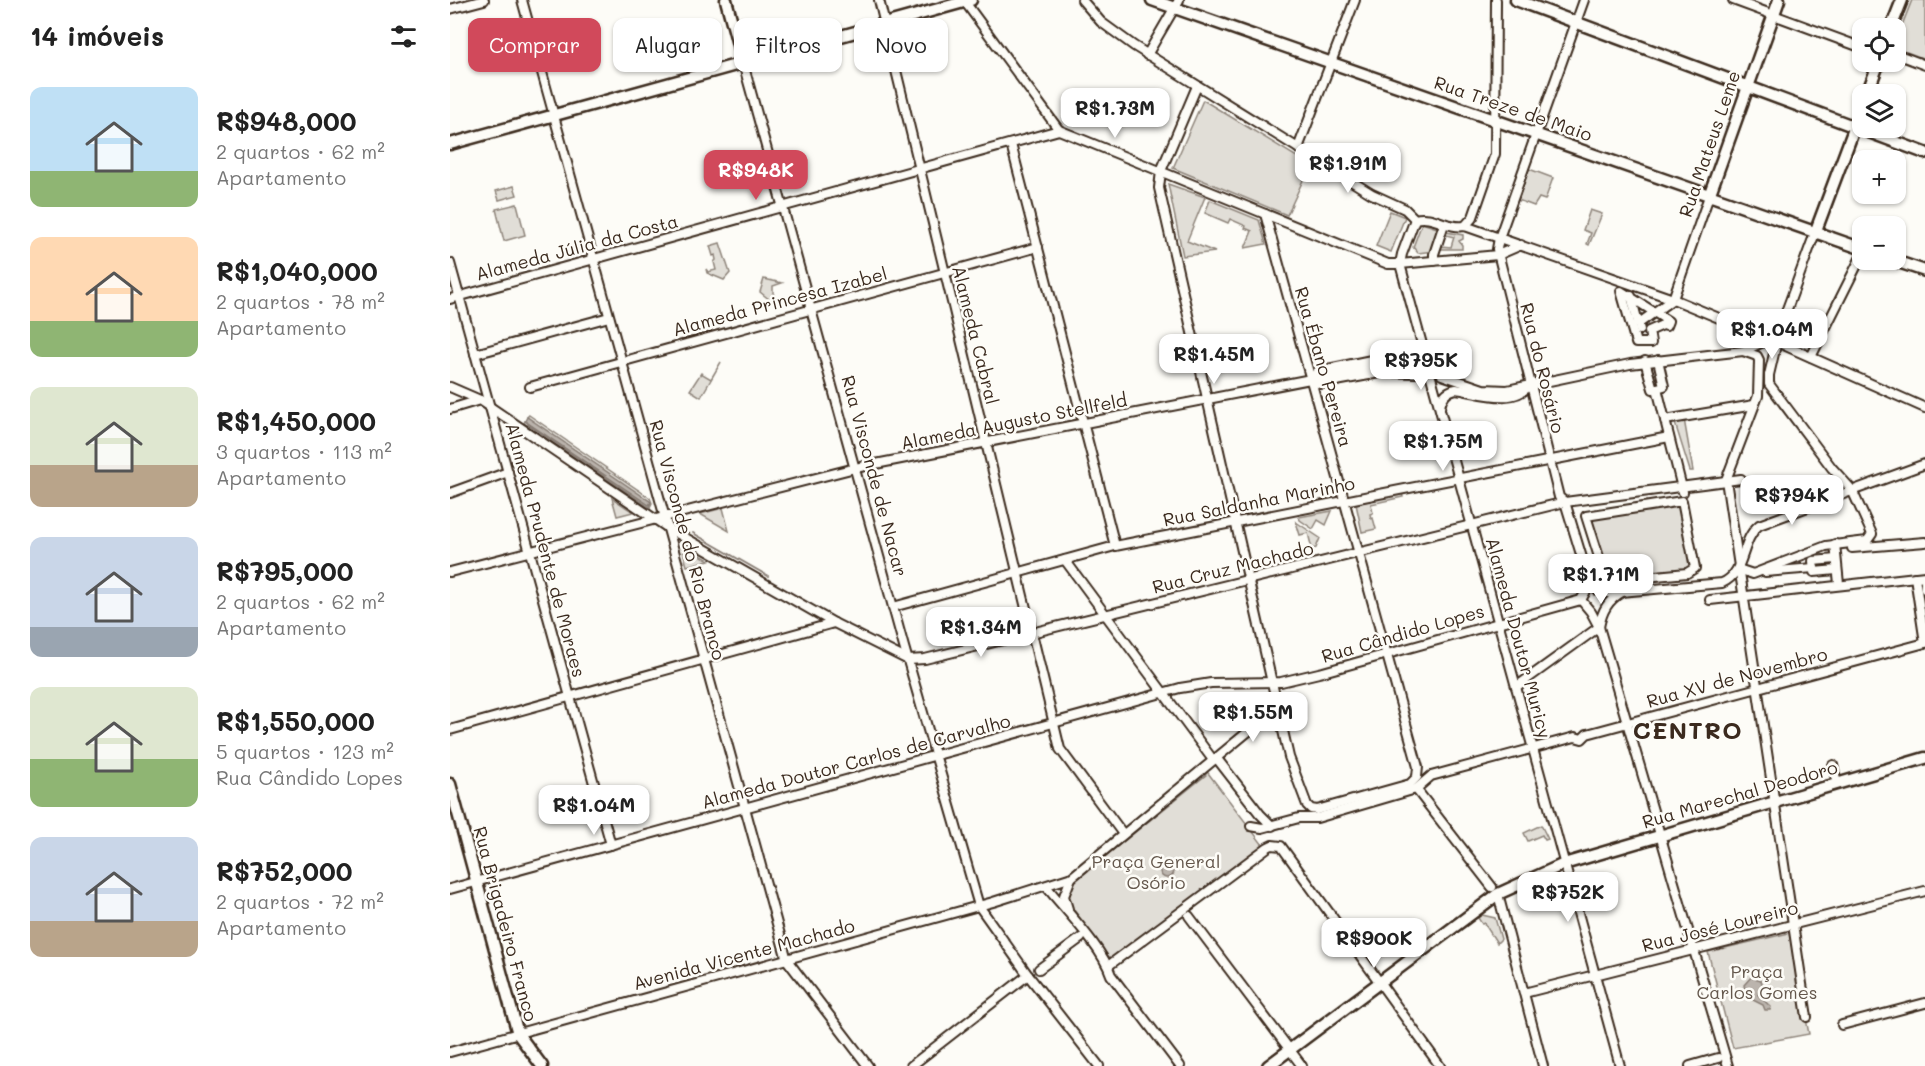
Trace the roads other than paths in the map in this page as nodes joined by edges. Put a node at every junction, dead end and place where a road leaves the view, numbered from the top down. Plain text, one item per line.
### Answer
1 (484, 0) edge
2 (522, 0) edge
3 (726, 0) edge
4 (879, 0) edge
5 (1082, 0) edge
6 (1152, 0) edge
7 (1355, 0) edge
8 (1496, 0) edge
9 (1516, 0) edge
10 (1584, 0) edge
11 (1733, 0) edge
12 (1779, 0) edge
13 (1902, 0) edge
14 (968, 1) edge
15 (1173, 3) edge
16 (450, 9) edge
17 (1773, 15) junction
18 (883, 18) edge
19 (906, 18) edge
20 (1896, 18) edge
21 (1576, 22) junction
22 (734, 30) edge
23 (1852, 44) edge
24 (1147, 55) junction
25 (1906, 58) edge
26 (1331, 63) junction
27 (1925, 65) edge
28 (734, 66) edge
29 (746, 72) edge
30 (896, 72) edge
31 (1197, 86) junction
32 (1748, 87) junction
33 (554, 116) junction
34 (1495, 120) junction
35 (1852, 125) edge
36 (1059, 130) junction
37 (1852, 134) edge
38 (1536, 135) junction
39 (1886, 138) edge
40 (450, 144) edge
41 (1011, 144) junction
42 (1298, 148) junction
43 (1925, 153) edge
44 (920, 169) junction
45 (1161, 171) junction
46 (1709, 196) junction
47 (783, 207) junction
48 (1265, 214) junction
49 (1414, 219) junction
50 (1444, 224) junction
51 (1465, 226) junction
52 (1815, 233) junction
53 (1499, 238) junction
54 (1521, 245) junction
55 (1038, 247) junction
56 (1852, 247) edge
57 (1498, 255) junction
58 (593, 259) junction
59 (1434, 261) junction
60 (450, 263) edge
61 (1400, 264) junction
62 (1906, 265) edge
63 (1854, 270) edge
64 (1925, 271) edge
65 (945, 272) junction
66 (1628, 283) junction
67 (1622, 291) joint
68 (459, 297) junction
69 (450, 299) edge
70 (1673, 299) junction
71 (811, 309) junction
72 (609, 317) junction
73 (1780, 328) junction
74 (1755, 333) dead end
75 (1777, 342) junction
76 (1422, 345) junction
77 (1743, 351) junction
78 (475, 354) junction
79 (1813, 354) junction
80 (1658, 360) junction
81 (622, 361) junction
82 (1645, 361) junction
83 (1426, 362) junction
84 (1413, 366) dead end
85 (1442, 375) dead end
86 (1311, 379) junction
87 (1530, 385) junction
88 (450, 387) edge
89 (530, 387) dead end
90 (1657, 388) junction
91 (1772, 390) junction
92 (1758, 396) junction
93 (1207, 399) junction
94 (480, 400) junction
95 (1754, 405) junction
96 (490, 407) junction
97 (1925, 408) edge
98 (450, 409) edge
99 (1440, 413) junction
100 (1665, 420) junction
101 (1084, 423) junction
102 (1669, 437) junction
103 (986, 442) junction
104 (1550, 460) junction
105 (1925, 464) edge
106 (855, 468) junction
107 (508, 472) junction
108 (1458, 478) junction
109 (1741, 479) dead end
110 (1726, 480) junction
111 (1682, 489) junction
112 (1852, 490) junction
113 (450, 493) edge
114 (1345, 501) junction
115 (1565, 502) junction
116 (664, 516) junction
117 (1586, 516) joint
118 (653, 519) junction
119 (1236, 522) junction
120 (1471, 525) junction
121 (668, 528) junction
122 (1925, 542) edge
123 (1115, 546) junction
124 (1835, 547) junction
125 (530, 551) junction
126 (1359, 552) junction
127 (1836, 559) junction
128 (1065, 560) junction
129 (1814, 567) junction
130 (1738, 569) junction
131 (1837, 570) dead end
132 (450, 572) edge
133 (1017, 573) junction
134 (1753, 574) junction
135 (1915, 577) junction
136 (1925, 577) edge
137 (1249, 579) junction
138 (1590, 584) junction
139 (1839, 584) junction
140 (1925, 589) edge
141 (1623, 592) junction
142 (1742, 596) junction
143 (1581, 600) junction
144 (1710, 600) dead end
145 (893, 607) junction
146 (1106, 614) junction
147 (834, 623) junction
148 (1498, 623) junction
149 (1599, 627) junction
150 (1032, 632) junction
151 (1925, 643) edge
152 (1387, 654) junction
153 (704, 660) junction
154 (908, 660) junction
155 (1272, 682) junction
156 (1516, 687) junction
157 (1756, 688) junction
158 (1163, 693) junction
159 (570, 697) junction
160 (1278, 707) junction
161 (1053, 723) junction
162 (1627, 723) junction
163 (450, 730) edge
164 (1533, 748) junction
165 (936, 755) junction
166 (1925, 758) edge
167 (1215, 760) junction
168 (1833, 765) dead end
169 (450, 784) edge
170 (1837, 784) junction
171 (1416, 789) junction
172 (1774, 803) junction
173 (745, 808) junction
174 (1251, 826) dead end
175 (1272, 826) junction
176 (1123, 834) junction
177 (1660, 836) junction
178 (611, 845) junction
179 (1564, 864) junction
180 (1072, 877) junction
181 (477, 882) junction
182 (1046, 886) junction
183 (450, 889) edge
184 (1495, 891) junction
185 (1925, 891) edge
186 (979, 906) junction
187 (1070, 913) junction
188 (1189, 916) dead end
189 (1793, 924) junction
190 (1081, 938) dead end
191 (1694, 949) junction
192 (787, 960) junction
193 (1108, 966) junction
194 (1039, 969) dead end
195 (1028, 975) junction
196 (1595, 975) junction
197 (1379, 983) junction
198 (1524, 993) junction
199 (1925, 1003) edge
200 (1807, 1017) dead end
201 (1842, 1025) dead end
202 (518, 1034) junction
203 (1290, 1049) junction
204 (450, 1052) edge
205 (1718, 1058) dead end
206 (542, 1066) edge
207 (868, 1066) edge
208 (911, 1066) edge
209 (1100, 1066) edge
210 (1179, 1066) edge
211 (1268, 1066) edge
212 (1302, 1066) edge
213 (1440, 1066) edge
214 (1543, 1066) edge
215 (1620, 1066) edge
216 (1690, 1066) edge
217 (1728, 1066) edge

1 - 16 street
2 - 33 street, Rua Visconde do Rio Branco
3 - 22 main road, Rua Visconde de Nacar
4 - 18 street, Alameda Cabral
5 - 24 street
6 - 15 main road, Rua Treze de Maio
7 - 26 street
8 - 34 street
9 - 21 main road
10 - 21 street, Rua do Rosário
11 - 17 street
12 - 17 main road, Rua Mateus Leme
13 - 20 main road
14 - 19 main road
14 - 36 street
15 - 24 street
15 - 26 main road, Rua Treze de Maio
17 - 23 street
17 - 32 main road, Rua Mateus Leme
21 - 32 main road
21 - 38 street, Rua do Rosário
24 - 31 street
25 - 27 street
26 - 34 main road, Rua Treze de Maio
26 - 42 street
28 - 33 main road
29 - 47 street, Rua Visconde de Nacar
30 - 44 street, Alameda Cabral
31 - 42 street
31 - 45 street
32 - 35 main road
32 - 46 main road, Rua Mateus Leme
33 - 40 main road
33 - 58 street, Rua Visconde do Rio Branco
34 - 38 main road, Rua Treze de Maio
34 - 51 street
36 - 41 street, Alameda Júlia da Costa
36 - 45 street
37 - 52 main road
38 - 46 main road, Rua Treze de Maio
38 - 53 street, Rua do Rosário
39 - 43 main road
41 - 44 street, Alameda Júlia da Costa
41 - 55 street
42 - 49 street
44 - 47 street, Alameda Júlia da Costa
44 - 65 street, Alameda Cabral
45 - 48 street
45 - 93 street
46 - 52 main road, Rua Treze de Maio
46 - 70 street, Rua Mateus Leme
47 - 58 street, Alameda Júlia da Costa
47 - 71 street, Rua Visconde de Nacar
48 - 61 street
48 - 86 street, Rua Ébano Pereira
49 - 50 street
49 - 61 street
50 - 51 street
50 - 59 street
51 - 53 street
52 - 56 main road, Rua Treze de Maio
52 - 73 street
53 - 54 street
53 - 57 street, Rua do Rosário
54 - 57 street
54 - 66 street
55 - 65 street, Alameda Princesa Izabel
55 - 101 street
57 - 59 street
57 - 87 street, Rua do Rosário
58 - 68 street, Alameda Júlia da Costa
58 - 72 street, Rua Visconde do Rio Branco
59 - 61 street
60 - 68 street, Alameda Prudente de Moraes
61 - 76 street, Alameda Doutor Muricy
62 - 64 main road
63 - 79 street
65 - 71 street, Alameda Princesa Izabel
65 - 103 street, Alameda Cabral
66 - 70 street
66 - 70 street
67 - 67 street
68 - 69 street, Alameda Júlia da Costa
68 - 78 street, Alameda Prudente de Moraes
70 - 74 street
71 - 81 street, Alameda Princesa Izabel
71 - 106 street, Rua Visconde de Nacar
72 - 78 street
72 - 81 street, Rua Visconde do Rio Branco
73 - 75 street
73 - 77 street
75 - 79 street
75 - 91 street
76 - 83 street, Alameda Doutor Muricy
76 - 86 street
77 - 80 street
77 - 92 street
78 - 96 street, Alameda Prudente de Moraes
79 - 97 street
80 - 82 street
80 - 90 street
81 - 89 street, Alameda Princesa Izabel
81 - 116 street, Rua Visconde do Rio Branco
82 - 87 street
82 - 90 street
83 - 86 street
83 - 99 street, Alameda Doutor Muricy
84 - 86 street, Alameda Augusto Stellfeld
85 - 87 street
86 - 93 street, Alameda Augusto Stellfeld
86 - 114 street, Rua Ébano Pereira
87 - 99 street
87 - 104 street, Rua do Rosário
88 - 94 street
90 - 100 street
91 - 92 street
91 - 112 street
92 - 95 street
93 - 101 street, Alameda Augusto Stellfeld
93 - 119 street
94 - 96 street
94 - 98 street
95 - 100 street
95 - 110 street
96 - 107 street, Alameda Prudente de Moraes
96 - 118 street
99 - 108 street, Alameda Doutor Muricy
100 - 102 street
101 - 103 street, Alameda Augusto Stellfeld
101 - 123 street
102 - 104 street, Rua Saldanha Marinho
102 - 111 street
103 - 106 street, Alameda Augusto Stellfeld
103 - 133 street, Alameda Cabral
104 - 108 street, Rua Saldanha Marinho
104 - 115 street, Rua do Rosário
105 - 112 street
106 - 116 street, Alameda Augusto Stellfeld
106 - 145 street, Rua Visconde de Nacar
107 - 113 street
107 - 125 street, Alameda Prudente de Moraes
108 - 114 street, Rua Saldanha Marinho
108 - 120 street, Alameda Doutor Muricy
109 - 110 street, Rua Cruz Machado
110 - 111 street, Rua Cruz Machado
110 - 130 street
111 - 115 street, Rua Cruz Machado
112 - 124 street
112 - 130 street
114 - 119 street, Rua Saldanha Marinho
114 - 126 street, Rua Ébano Pereira
115 - 120 street, Rua Cruz Machado
115 - 138 street, Rua do Rosário
116 - 118 street, Alameda Augusto Stellfeld
116 - 121 street, Rua Visconde do Rio Branco
117 - 117 street
118 - 121 street
118 - 125 street, Alameda Augusto Stellfeld
119 - 123 street, Rua Saldanha Marinho
119 - 137 street
120 - 126 street, Rua Cruz Machado
120 - 148 street, Alameda Doutor Muricy
121 - 147 street
121 - 153 street, Rua Visconde do Rio Branco
122 - 124 street
123 - 128 street, Rua Saldanha Marinho
124 - 127 street
124 - 134 street
125 - 132 street, Alameda Augusto Stellfeld
125 - 159 street, Alameda Prudente de Moraes
126 - 137 street, Rua Cruz Machado
126 - 152 street, Rua Ébano Pereira
127 - 129 street
127 - 139 street
128 - 133 street, Rua Saldanha Marinho
128 - 146 street
129 - 131 street
129 - 134 street
130 - 134 street
130 - 141 street
130 - 142 street
133 - 145 street, Rua Saldanha Marinho
133 - 150 street, Alameda Cabral
135 - 136 street
135 - 139 street
135 - 151 street
136 - 140 street
137 - 146 street, Rua Cruz Machado
137 - 155 street
138 - 141 street
138 - 143 street
139 - 142 street
141 - 149 street
142 - 144 street
142 - 157 street
143 - 148 street, Rua Cândido Lopes
143 - 149 street
145 - 154 street, Rua Visconde de Nacar
146 - 150 street, Rua Cruz Machado
146 - 158 street
147 - 153 street
147 - 154 street
148 - 152 street, Rua Cândido Lopes
148 - 156 street, Alameda Doutor Muricy
149 - 156 street
149 - 162 street
150 - 154 street, Rua Cruz Machado
150 - 161 street, Alameda Cabral
151 - 157 street, Rua XV de Novembro
152 - 155 street, Rua Cândido Lopes
152 - 160 street, Rua Ébano Pereira
153 - 159 street
153 - 173 street, Rua Visconde do Rio Branco
154 - 165 street, Rua Visconde de Nacar
155 - 158 street, Alameda Doutor Carlos de Carvalho
155 - 160 street
156 - 164 street, Alameda Doutor Muricy
157 - 162 street, Rua XV de Novembro
157 - 172 street
158 - 161 street, Alameda Doutor Carlos de Carvalho
158 - 167 street
159 - 163 street
159 - 178 street, Alameda Prudente de Moraes
160 - 167 street
161 - 165 street, Alameda Doutor Carlos de Carvalho
161 - 176 street, Alameda Cabral
162 - 164 street, Rua XV de Novembro
162 - 177 street
164 - 171 street, Rua XV de Novembro
164 - 179 street, Alameda Doutor Muricy
165 - 173 street, Alameda Doutor Carlos de Carvalho
165 - 186 street, Rua Visconde de Nacar
166 - 170 main road, Rua Marechal Deodoro
167 - 175 street
167 - 176 street
168 - 170 street
169 - 181 main road, Rua Brigadeiro Franco
170 - 172 main road, Rua Marechal Deodoro
171 - 175 street
171 - 184 street
172 - 177 main road, Rua Marechal Deodoro
172 - 189 street
173 - 178 street, Alameda Doutor Carlos de Carvalho
173 - 192 street, Rua Visconde do Rio Branco
174 - 175 street
176 - 180 street
177 - 179 main road, Rua Marechal Deodoro
177 - 191 street
178 - 181 street, Alameda Doutor Carlos de Carvalho
179 - 184 main road, Rua Marechal Deodoro
179 - 196 street, Alameda Doutor Muricy
180 - 182 street
180 - 187 street
181 - 183 street, Alameda Doutor Carlos de Carvalho
181 - 202 main road, Rua Brigadeiro Franco
182 - 186 street, Avenida Vicente Machado
182 - 187 street
184 - 197 main road, Rua Marechal Deodoro
184 - 198 street
185 - 189 street, Rua José Loureiro
186 - 192 street, Avenida Vicente Machado
186 - 195 street, Rua Visconde de Nacar
187 - 193 street
188 - 203 street
189 - 191 street, Rua José Loureiro
189 - 200 street
190 - 194 street
191 - 196 street, Rua José Loureiro
191 - 217 street
192 - 202 street, Avenida Vicente Machado
192 - 207 street, Rua Visconde do Rio Branco
193 - 197 street
193 - 210 street
195 - 208 street
195 - 209 street, Rua Visconde de Nacar
196 - 198 street, Rua José Loureiro
196 - 215 street, Alameda Doutor Muricy
197 - 203 main road, Rua Marechal Deodoro
197 - 213 street
198 - 214 street
199 - 201 street
202 - 204 street, Avenida Vicente Machado
202 - 206 main road, Rua Brigadeiro Franco
203 - 211 main road, Rua Marechal Deodoro
203 - 212 street
205 - 216 street

